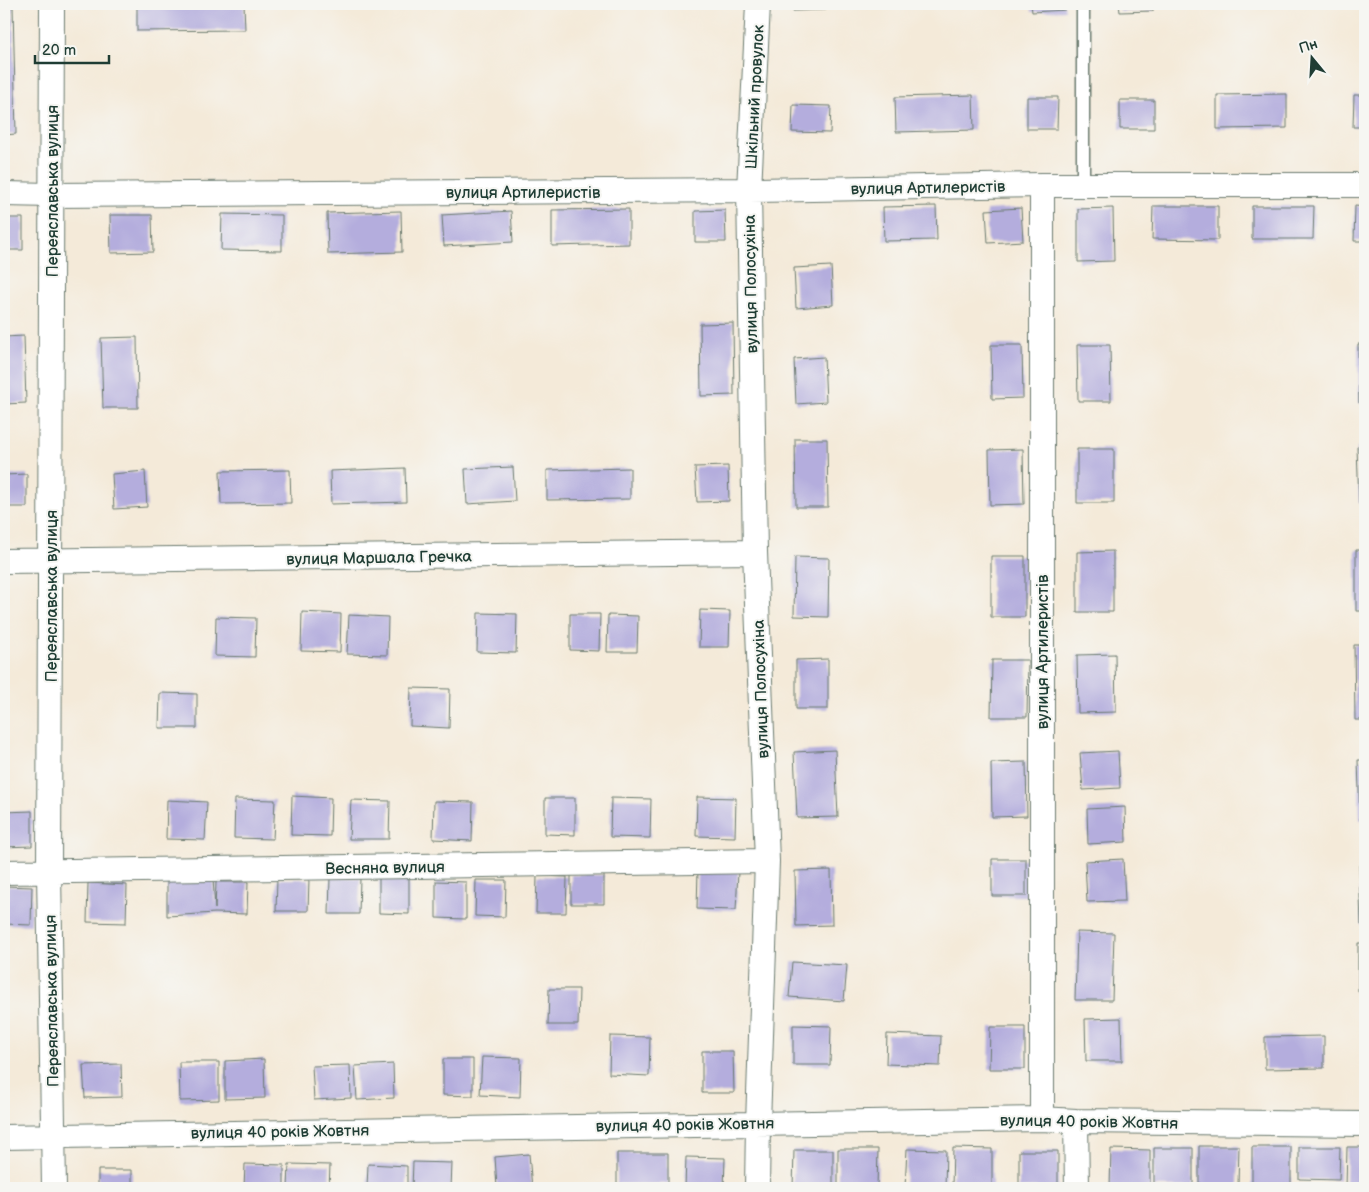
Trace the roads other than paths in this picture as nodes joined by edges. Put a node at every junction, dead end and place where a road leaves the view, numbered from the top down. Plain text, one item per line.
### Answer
1 (52, 4) edge
2 (758, 4) edge
3 (1083, 4) edge
4 (1042, 185) junction
5 (1083, 185) junction
6 (1365, 185) edge
7 (749, 190) junction
8 (4, 194) edge
9 (52, 195) junction
10 (755, 552) junction
11 (51, 560) junction
12 (4, 561) edge
13 (767, 861) junction
14 (4, 872) edge
15 (49, 872) junction
16 (1042, 1119) junction
17 (1076, 1121) junction
18 (758, 1123) junction
19 (1365, 1124) edge
20 (53, 1136) junction
21 (4, 1137) edge
22 (54, 1188) edge
23 (757, 1188) edge
24 (1078, 1188) edge

1 - 9 street, Переяславська вулиця
2 - 7 street, Шкільний провулок
3 - 5 lane
4 - 5 street, вулиця Артилеристів
4 - 7 street, вулиця Артилеристів
4 - 16 street, вулиця Артилеристів
5 - 6 street, вулиця Артилеристів
7 - 9 street, вулиця Артилеристів
7 - 10 street, вулиця Полосухіна
8 - 9 street, вулиця Артилеристів
9 - 11 street, Переяславська вулиця
10 - 11 street, вулиця Маршала Гречка
10 - 13 street, вулиця Полосухіна
11 - 12 street, вулиця Маршала Гречка
11 - 15 street, Переяславська вулиця
13 - 15 street, Весняна вулиця
13 - 18 street, вулиця Полосухіна
14 - 15 street, Весняна вулиця
15 - 20 street, Переяславська вулиця
16 - 17 street, вулиця 40 років Жовтня
16 - 18 street, вулиця 40 років Жовтня
17 - 19 street, вулиця 40 років Жовтня
17 - 24 street
18 - 20 street, вулиця 40 років Жовтня
18 - 23 street, вулиця Полосухіна
20 - 21 street, вулиця 40 років Жовтня
20 - 22 street, Переяславська вулиця

